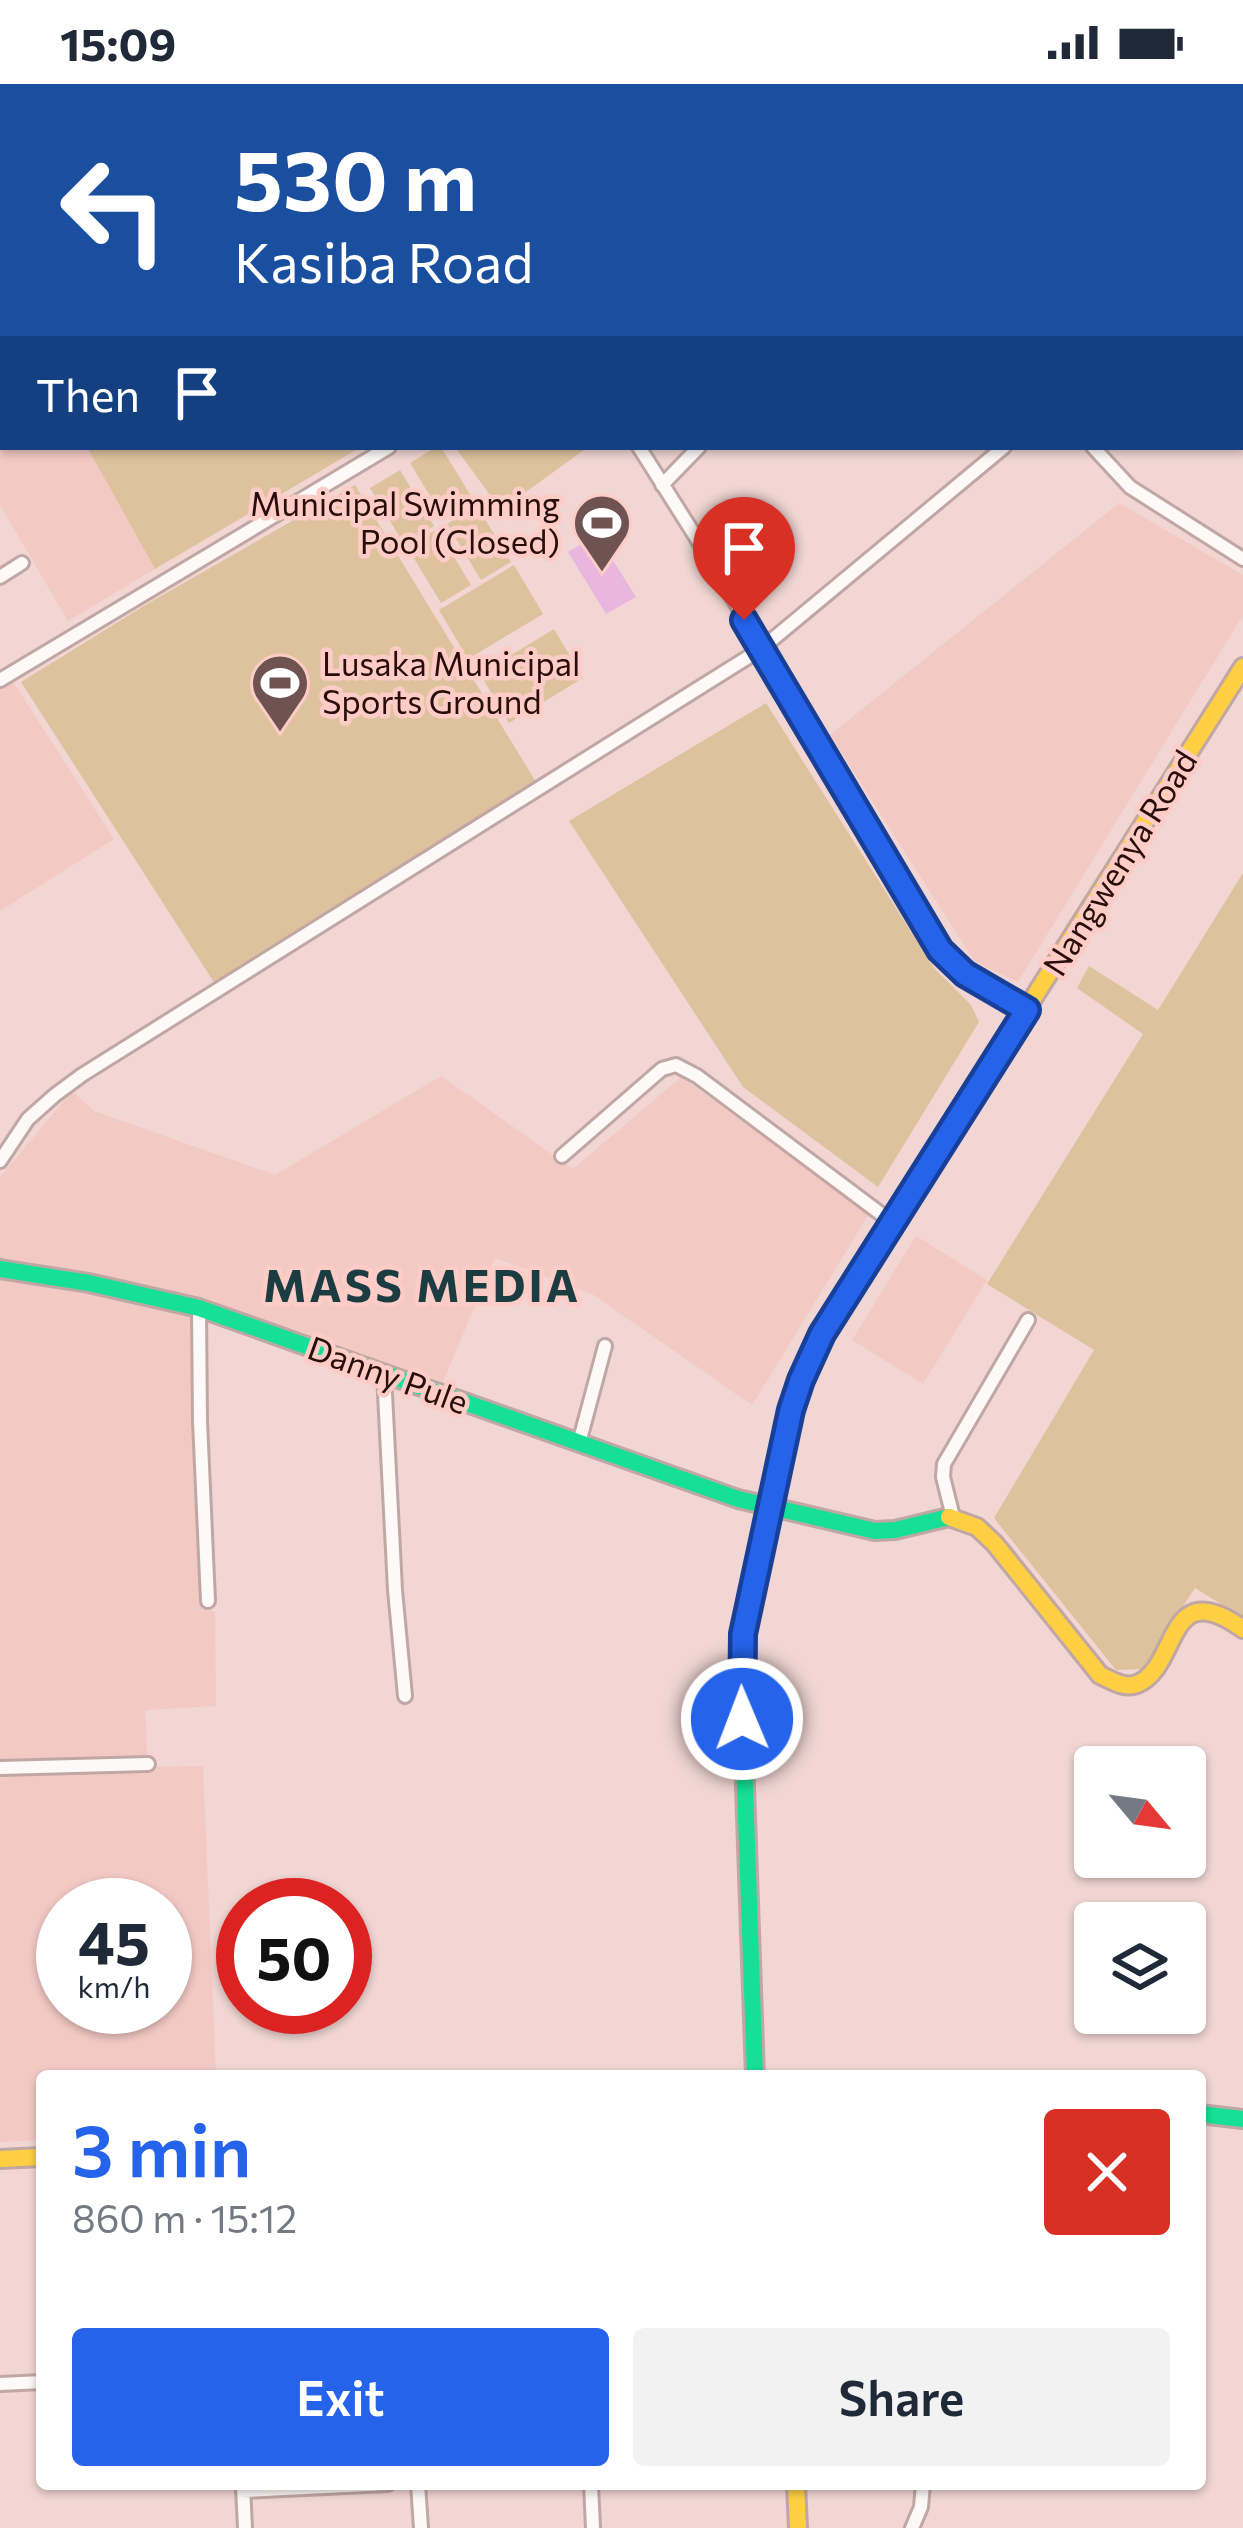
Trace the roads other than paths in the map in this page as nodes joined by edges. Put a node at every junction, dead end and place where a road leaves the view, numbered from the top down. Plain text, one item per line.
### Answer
1 (384, 450) edge
2 (640, 450) edge
3 (696, 450) edge
4 (1000, 450) edge
5 (1096, 450) edge
6 (662, 485) junction
7 (1243, 559) edge
8 (22, 563) dead end
9 (0, 577) edge
10 (761, 649) junction
11 (1243, 668) edge
12 (0, 680) edge
13 (1027, 1010) junction
14 (562, 1156) dead end
15 (0, 1161) edge
16 (893, 1223) junction
17 (0, 1269) edge
18 (199, 1308) junction
19 (1028, 1320) dead end
20 (604, 1346) dead end
21 (384, 1374) junction
22 (579, 1443) junction
23 (770, 1507) junction
24 (953, 1517) junction
25 (208, 1601) dead end
26 (1243, 1629) edge
27 (405, 1696) dead end
28 (148, 1764) dead end
29 (0, 1768) edge
30 (755, 2070) edge
31 (1206, 2115) edge
32 (1243, 2119) edge
33 (36, 2157) edge
34 (0, 2158) edge
35 (36, 2381) edge
36 (0, 2384) edge
37 (243, 2490) edge
38 (418, 2490) edge
39 (591, 2490) edge
40 (796, 2490) edge
41 (922, 2490) edge
42 (245, 2528) edge
43 (421, 2528) edge
44 (593, 2528) edge
45 (798, 2528) edge
46 (912, 2528) edge

1 - 12 street
2 - 6 street
3 - 6 street
4 - 10 street
5 - 7 street
6 - 10 street
8 - 9 street
10 - 13 street
10 - 15 street
11 - 13 main road, Nangwenya Road
13 - 16 main road, Nangwenya Road
14 - 16 street
16 - 23 main road, Nangwenya Road
17 - 18 main road, Danny Pule
18 - 21 main road, Danny Pule
18 - 25 street
19 - 24 street
20 - 22 street
21 - 22 main road, Danny Pule
21 - 27 street
22 - 23 main road, Danny Pule
23 - 24 main road, Danny Pule
23 - 30 main road, Nangwenya Road
24 - 26 main road
28 - 29 street
31 - 32 main road
33 - 34 main road
35 - 36 street
37 - 42 street
38 - 43 street
39 - 44 street
40 - 45 main road
41 - 46 street

